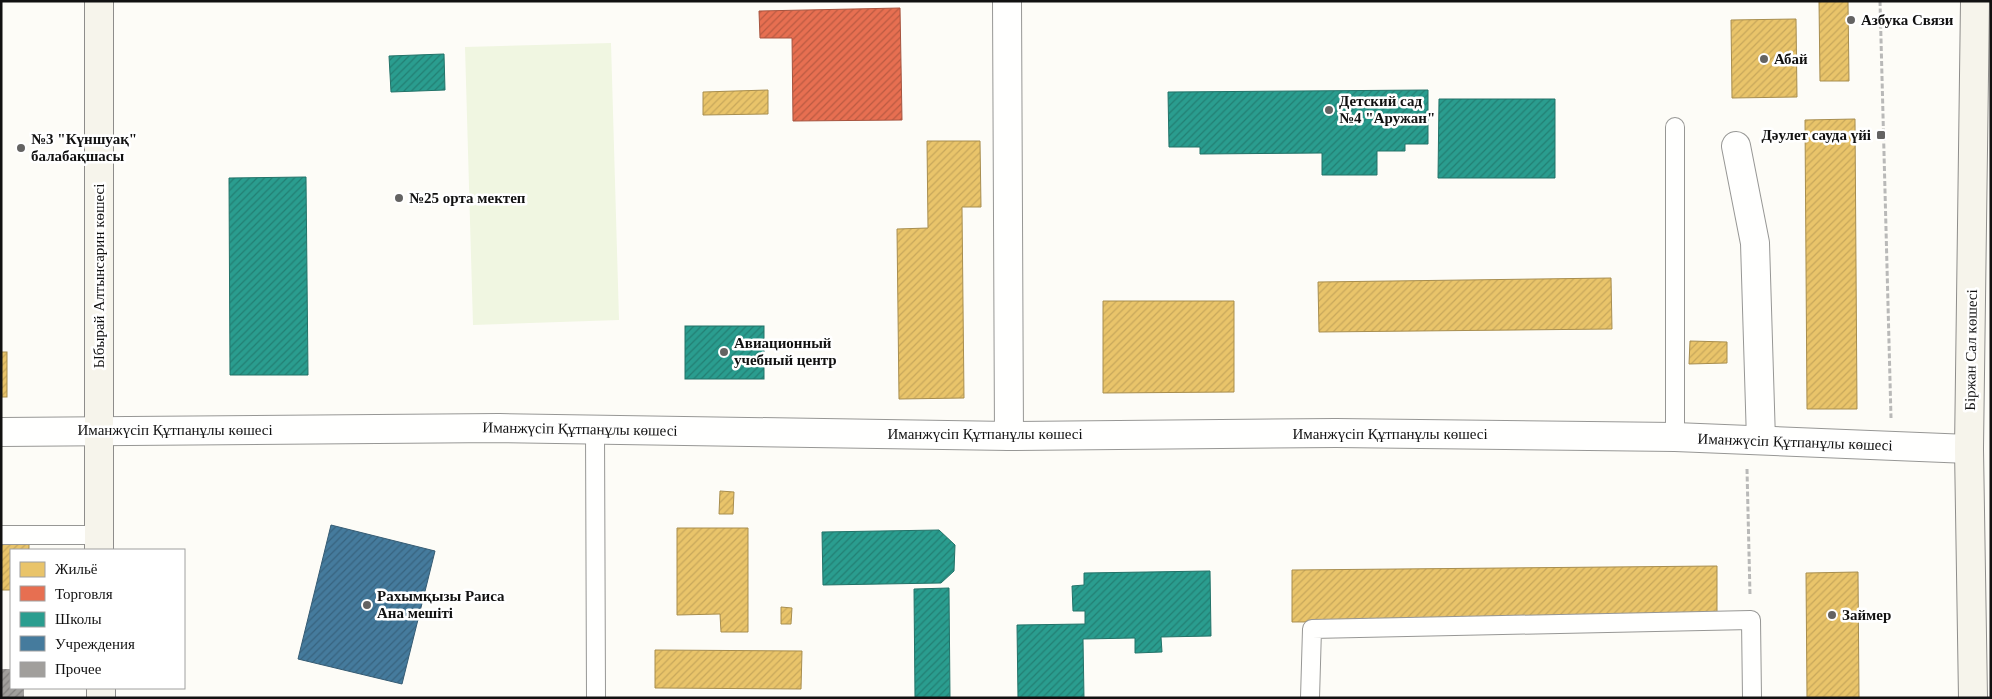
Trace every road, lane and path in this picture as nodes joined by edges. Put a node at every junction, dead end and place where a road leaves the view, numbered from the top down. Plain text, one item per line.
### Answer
1 (99, 1) edge
2 (1007, 1) edge
3 (1880, 1) edge
4 (1975, 1) edge
5 (1675, 127) dead end
6 (1736, 146) dead end
7 (595, 429) junction
8 (100, 431) junction
9 (1, 432) edge
10 (1009, 436) junction
11 (1674, 436) junction
12 (1761, 440) junction
13 (1892, 446) junction
14 (1980, 449) edge
15 (1747, 464) dead end
16 (1, 535) edge
17 (98, 542) edge
18 (1751, 620) junction
19 (596, 698) edge
20 (1310, 698) edge
21 (1752, 698) edge
22 (1973, 698) edge

1 - 8 main road, Ыбырай Алтынсарин көшесі
2 - 10 street
3 - 13 path
4 - 14 main road, Біржан Сал көшесі
5 - 11 lane
6 - 12 street
7 - 8 street, Иманжүсіп Құтпанұлы көшесі
7 - 10 street, Иманжүсіп Құтпанұлы көшесі
7 - 19 lane
8 - 9 street, Иманжүсіп Құтпанұлы көшесі
8 - 17 main road, Ыбырай Алтынсарин көшесі
10 - 11 street, Иманжүсіп Құтпанұлы көшесі
11 - 12 street, Иманжүсіп Құтпанұлы көшесі
12 - 13 street, Иманжүсіп Құтпанұлы көшесі
13 - 14 street, Иманжүсіп Құтпанұлы көшесі
14 - 22 main road, Біржан Сал көшесі
15 - 18 path
16 - 17 lane
18 - 20 lane
18 - 21 lane

